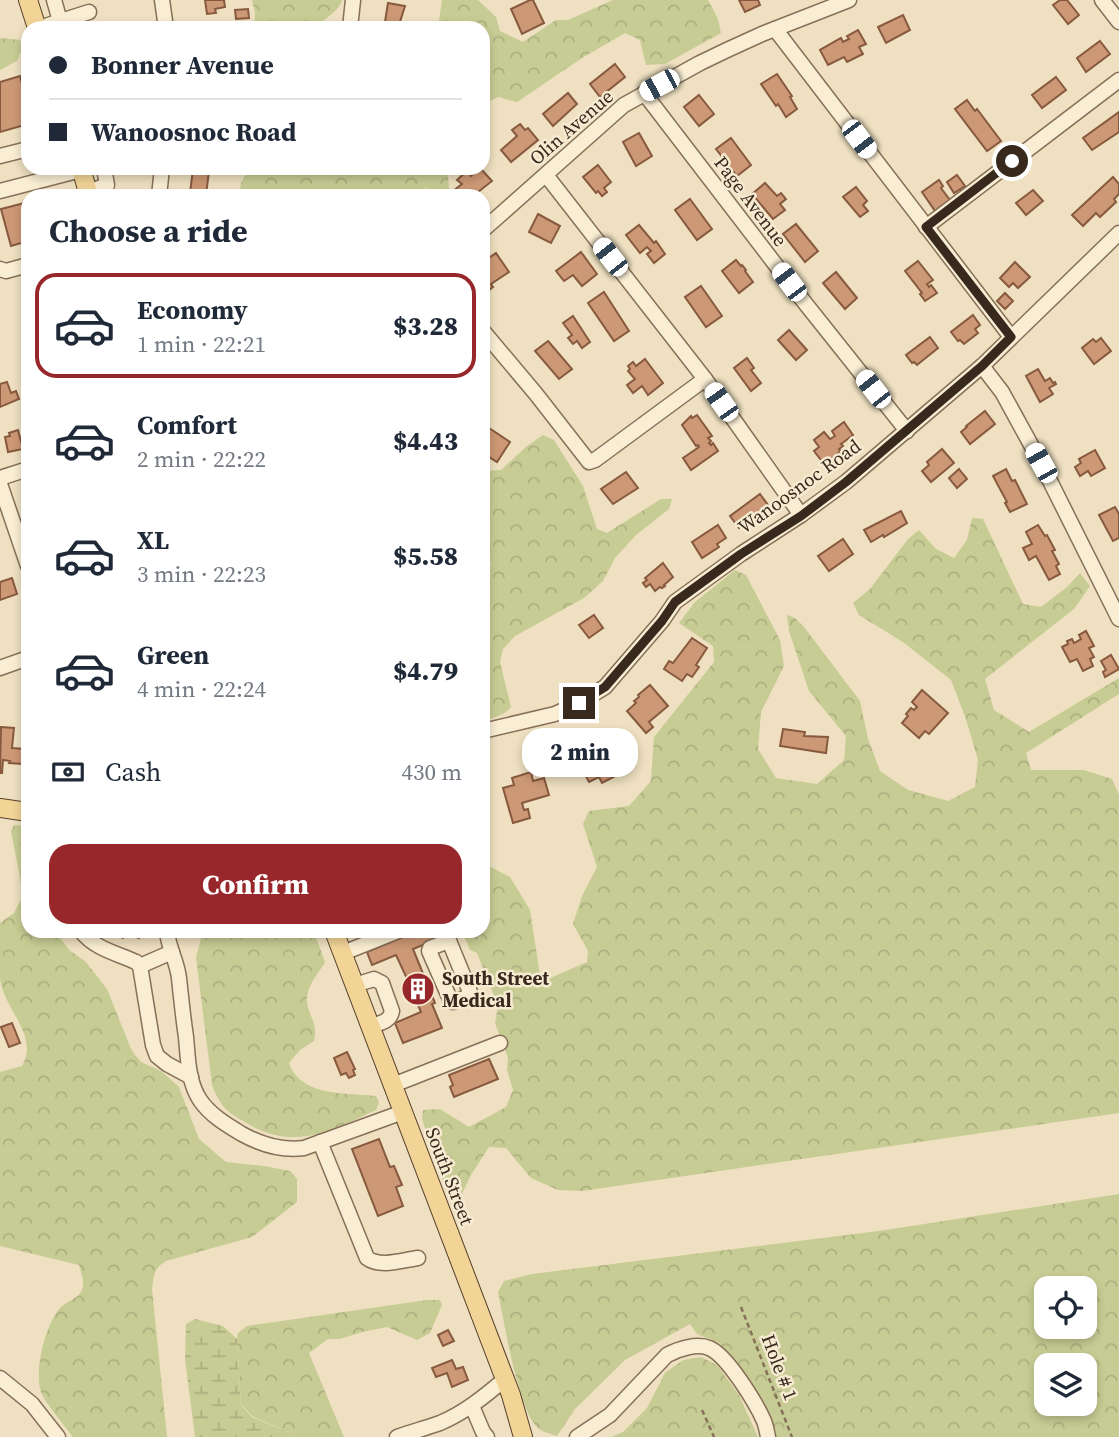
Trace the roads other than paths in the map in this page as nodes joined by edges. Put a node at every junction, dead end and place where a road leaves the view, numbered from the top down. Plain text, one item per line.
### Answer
1 (28, 0) edge
2 (54, 0) edge
3 (162, 0) edge
4 (353, 0) edge
5 (849, 0) edge
6 (1102, 0) edge
7 (89, 12) dead end
8 (36, 21) edge
9 (60, 21) joint
10 (165, 21) edge
11 (351, 21) edge
12 (1119, 22) edge
13 (775, 29) junction
14 (1119, 80) edge
15 (644, 93) junction
16 (21, 151) edge
17 (0, 156) edge
18 (59, 175) edge
19 (105, 175) edge
20 (546, 175) junction
21 (100, 189) edge
22 (0, 191) edge
23 (490, 224) edge
24 (926, 227) junction
25 (1119, 233) edge
26 (21, 267) edge
27 (0, 269) edge
28 (1011, 337) junction
29 (490, 339) edge
30 (982, 366) junction
31 (705, 379) junction
32 (907, 431) junction
33 (21, 471) edge
34 (0, 478) edge
35 (0, 484) edge
36 (801, 516) junction
37 (21, 546) edge
38 (1119, 619) edge
39 (21, 660) edge
40 (0, 668) edge
41 (490, 729) edge
42 (0, 808) edge
43 (21, 810) edge
44 (87, 938) edge
45 (167, 938) edge
46 (337, 938) edge
47 (380, 938) edge
48 (172, 952) junction
49 (343, 953) junction
50 (140, 966) junction
51 (355, 985) junction
52 (370, 1026) junction
53 (500, 1043) dead end
54 (191, 1077) junction
55 (393, 1085) junction
56 (403, 1112) junction
57 (320, 1142) junction
58 (418, 1258) dead end
59 (0, 1378) edge
60 (505, 1379) junction
61 (472, 1406) junction
62 (58, 1437) edge
63 (397, 1437) edge
64 (487, 1437) edge
65 (522, 1437) edge
66 (577, 1437) edge
67 (768, 1437) edge

1 - 8 main road
2 - 9 street
3 - 10 street
4 - 11 street
5 - 13 street, Olin Avenue
6 - 12 street
7 - 9 street
13 - 15 street, Olin Avenue
13 - 24 street
14 - 24 street
15 - 20 street, Olin Avenue
15 - 32 street, Page Avenue
16 - 17 street
18 - 22 street
19 - 21 street
20 - 23 street, Olin Avenue
20 - 31 street
24 - 28 street
25 - 28 street, Wanoosnoc Road
26 - 27 street
28 - 30 street, Wanoosnoc Road
29 - 31 street
30 - 32 street, Wanoosnoc Road
30 - 38 street
31 - 36 street
32 - 36 street, Wanoosnoc Road
33 - 34 street
35 - 37 street
36 - 41 street, Wanoosnoc Road
39 - 40 street
42 - 43 main road
44 - 50 street
45 - 48 street
46 - 49 main road, South Street
47 - 49 street
48 - 50 street
48 - 54 street
49 - 51 main road, South Street
50 - 54 street
51 - 52 main road, South Street
51 - 52 street
52 - 55 main road, South Street
53 - 55 street
54 - 57 street
55 - 56 main road, South Street
56 - 57 street
56 - 60 main road, South Street
57 - 58 street
59 - 62 street
60 - 61 street
60 - 65 main road, South Street
61 - 63 street
61 - 64 street
66 - 67 street

